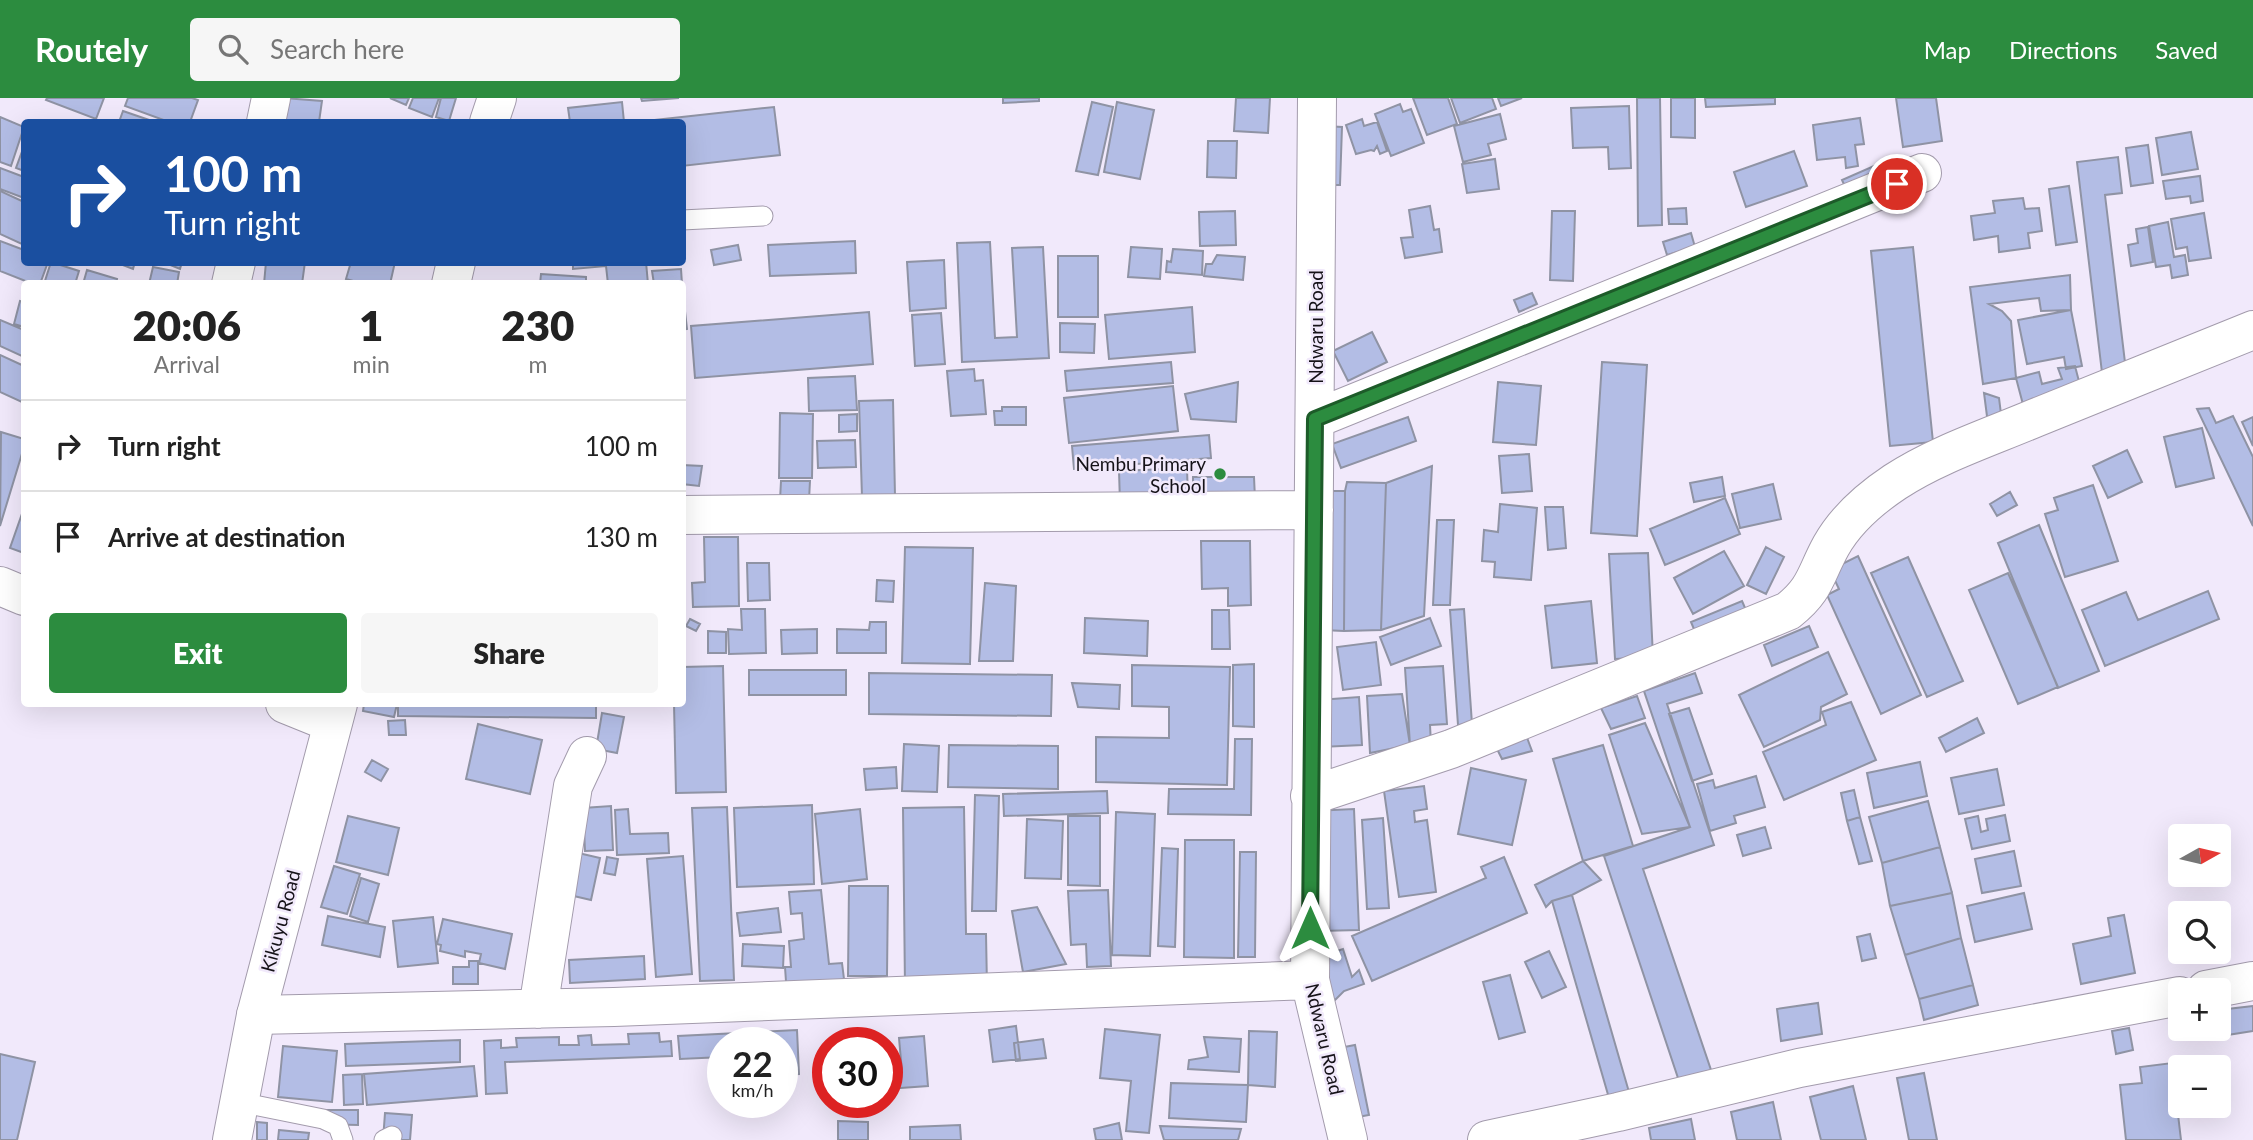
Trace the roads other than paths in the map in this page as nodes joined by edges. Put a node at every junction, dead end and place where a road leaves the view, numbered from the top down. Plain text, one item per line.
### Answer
1 (271, 98) edge
2 (497, 98) edge
3 (1317, 98) edge
4 (267, 119) edge
5 (490, 119) edge
6 (1922, 173) dead end
7 (763, 216) dead end
8 (686, 220) edge
9 (2253, 330) edge
10 (1315, 419) junction
11 (1314, 510) junction
12 (686, 515) edge
13 (0, 586) edge
14 (21, 595) edge
15 (302, 707) edge
16 (335, 713) edge
17 (587, 756) dead end
18 (1310, 796) junction
19 (1310, 981) junction
20 (2253, 981) edge
21 (2231, 985) edge
22 (2168, 998) edge
23 (538, 1009) junction
24 (256, 1015) junction
25 (239, 1102) junction
26 (232, 1140) edge
27 (343, 1140) edge
28 (1348, 1140) edge
29 (1487, 1140) edge

1 - 4 street
2 - 5 street
3 - 10 street, Ndwaru Road
6 - 10 street
7 - 8 lane
9 - 18 street
10 - 11 street, Ndwaru Road
11 - 12 street
11 - 18 street, Ndwaru Road
13 - 14 street
15 - 16 street
16 - 24 street, Kikuyu Road
17 - 23 street
18 - 19 street, Ndwaru Road
19 - 23 street
19 - 28 street, Ndwaru Road
20 - 21 street
22 - 29 street
23 - 24 street
24 - 25 street, Kikuyu Road
25 - 26 street, Kikuyu Road
25 - 27 lane

